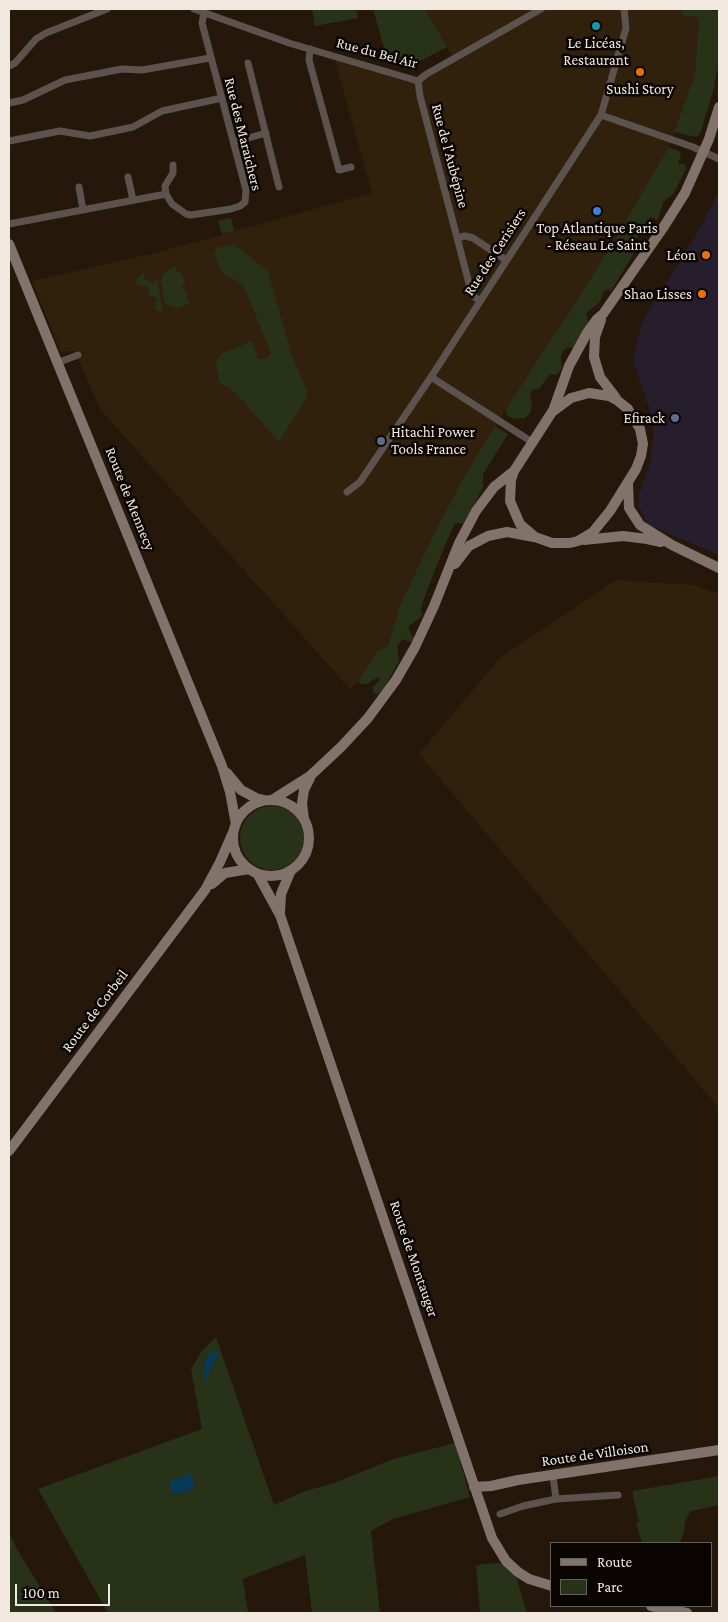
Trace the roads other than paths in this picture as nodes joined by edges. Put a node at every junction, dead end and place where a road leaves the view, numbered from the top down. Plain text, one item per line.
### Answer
1 (107, 9) edge
2 (194, 9) edge
3 (541, 9) edge
4 (624, 9) edge
5 (204, 13) junction
6 (310, 49) junction
7 (210, 58) junction
8 (248, 63) dead end
9 (9, 66) edge
10 (418, 81) junction
11 (222, 98) junction
12 (9, 103) edge
13 (719, 107) edge
14 (601, 115) junction
15 (266, 133) junction
16 (9, 141) edge
17 (234, 142) junction
18 (704, 152) junction
19 (719, 159) edge
20 (173, 165) dead end
21 (352, 167) dead end
22 (128, 177) dead end
23 (78, 187) dead end
24 (278, 187) dead end
25 (166, 194) junction
26 (133, 200) junction
27 (83, 210) junction
28 (9, 224) edge
29 (457, 238) junction
30 (9, 244) edge
31 (506, 260) junction
32 (480, 301) junction
33 (603, 314) junction
34 (78, 355) dead end
35 (58, 363) junction
36 (431, 377) junction
37 (618, 401) junction
38 (552, 412) junction
39 (532, 442) junction
40 (514, 471) junction
41 (628, 482) junction
42 (347, 492) dead end
43 (535, 537) junction
44 (578, 541) junction
45 (672, 545) junction
46 (719, 568) edge
47 (448, 574) junction
48 (222, 766) junction
49 (310, 776) junction
50 (271, 800) junction
51 (304, 820) junction
52 (235, 827) junction
53 (292, 870) junction
54 (253, 871) junction
55 (205, 890) junction
56 (280, 915) junction
57 (9, 1151) edge
58 (719, 1450) edge
59 (553, 1476) junction
60 (474, 1487) junction
61 (618, 1496) dead end
62 (556, 1499) junction
63 (500, 1514) dead end
64 (550, 1585) edge
65 (657, 1607) edge
66 (687, 1613) edge

1 - 9 street
2 - 5 street, Rue du Bel Air
3 - 10 street, Rue du Bel Air
4 - 14 street, Rue des Cerisiers
5 - 6 street, Rue du Bel Air
5 - 7 street, Rue des Maraichers
6 - 10 street, Rue du Bel Air
6 - 21 street
7 - 11 street, Rue des Maraichers
7 - 12 street
8 - 15 street
10 - 29 street, Rue de l'Aubépine
11 - 16 street
11 - 17 street, Rue des Maraichers
13 - 18 main road
14 - 18 street
14 - 31 street, Rue des Cerisiers
15 - 17 street
15 - 24 street
17 - 25 street, Rue des Maraichers
18 - 19 street
18 - 33 main road
20 - 25 street
22 - 26 street
23 - 27 street
25 - 26 street
26 - 27 street
27 - 28 street
29 - 31 street
29 - 32 street, Rue de l'Aubépine
30 - 35 main road, Route de Mennecy
31 - 32 street, Rue des Cerisiers
32 - 36 street, Rue des Cerisiers
33 - 37 main road
33 - 38 main road
34 - 35 street
35 - 48 main road, Route de Mennecy
36 - 39 street
36 - 42 street, Rue des Cerisiers
37 - 38 main road
37 - 41 main road
38 - 39 main road
39 - 40 main road
40 - 43 main road
40 - 47 main road
41 - 44 main road
41 - 45 main road
43 - 44 main road
43 - 47 main road
44 - 45 main road
45 - 46 main road
47 - 49 main road
48 - 50 main road, Route de Mennecy
48 - 52 main road, Route de Mennecy
49 - 50 main road
49 - 51 main road
50 - 51 main road
50 - 52 main road
51 - 53 main road
52 - 54 main road
52 - 55 main road, Route de Corbeil
53 - 54 main road
53 - 56 main road, Route de Montauger
54 - 55 main road, Route de Corbeil
54 - 56 main road, Route de Montauger
55 - 57 main road, Route de Corbeil
56 - 60 main road, Route de Montauger
58 - 59 main road, Route de Villoison
59 - 60 main road, Route de Villoison
59 - 62 street
60 - 64 main road, Route de Montauger
61 - 62 street
62 - 63 street
65 - 66 main road

